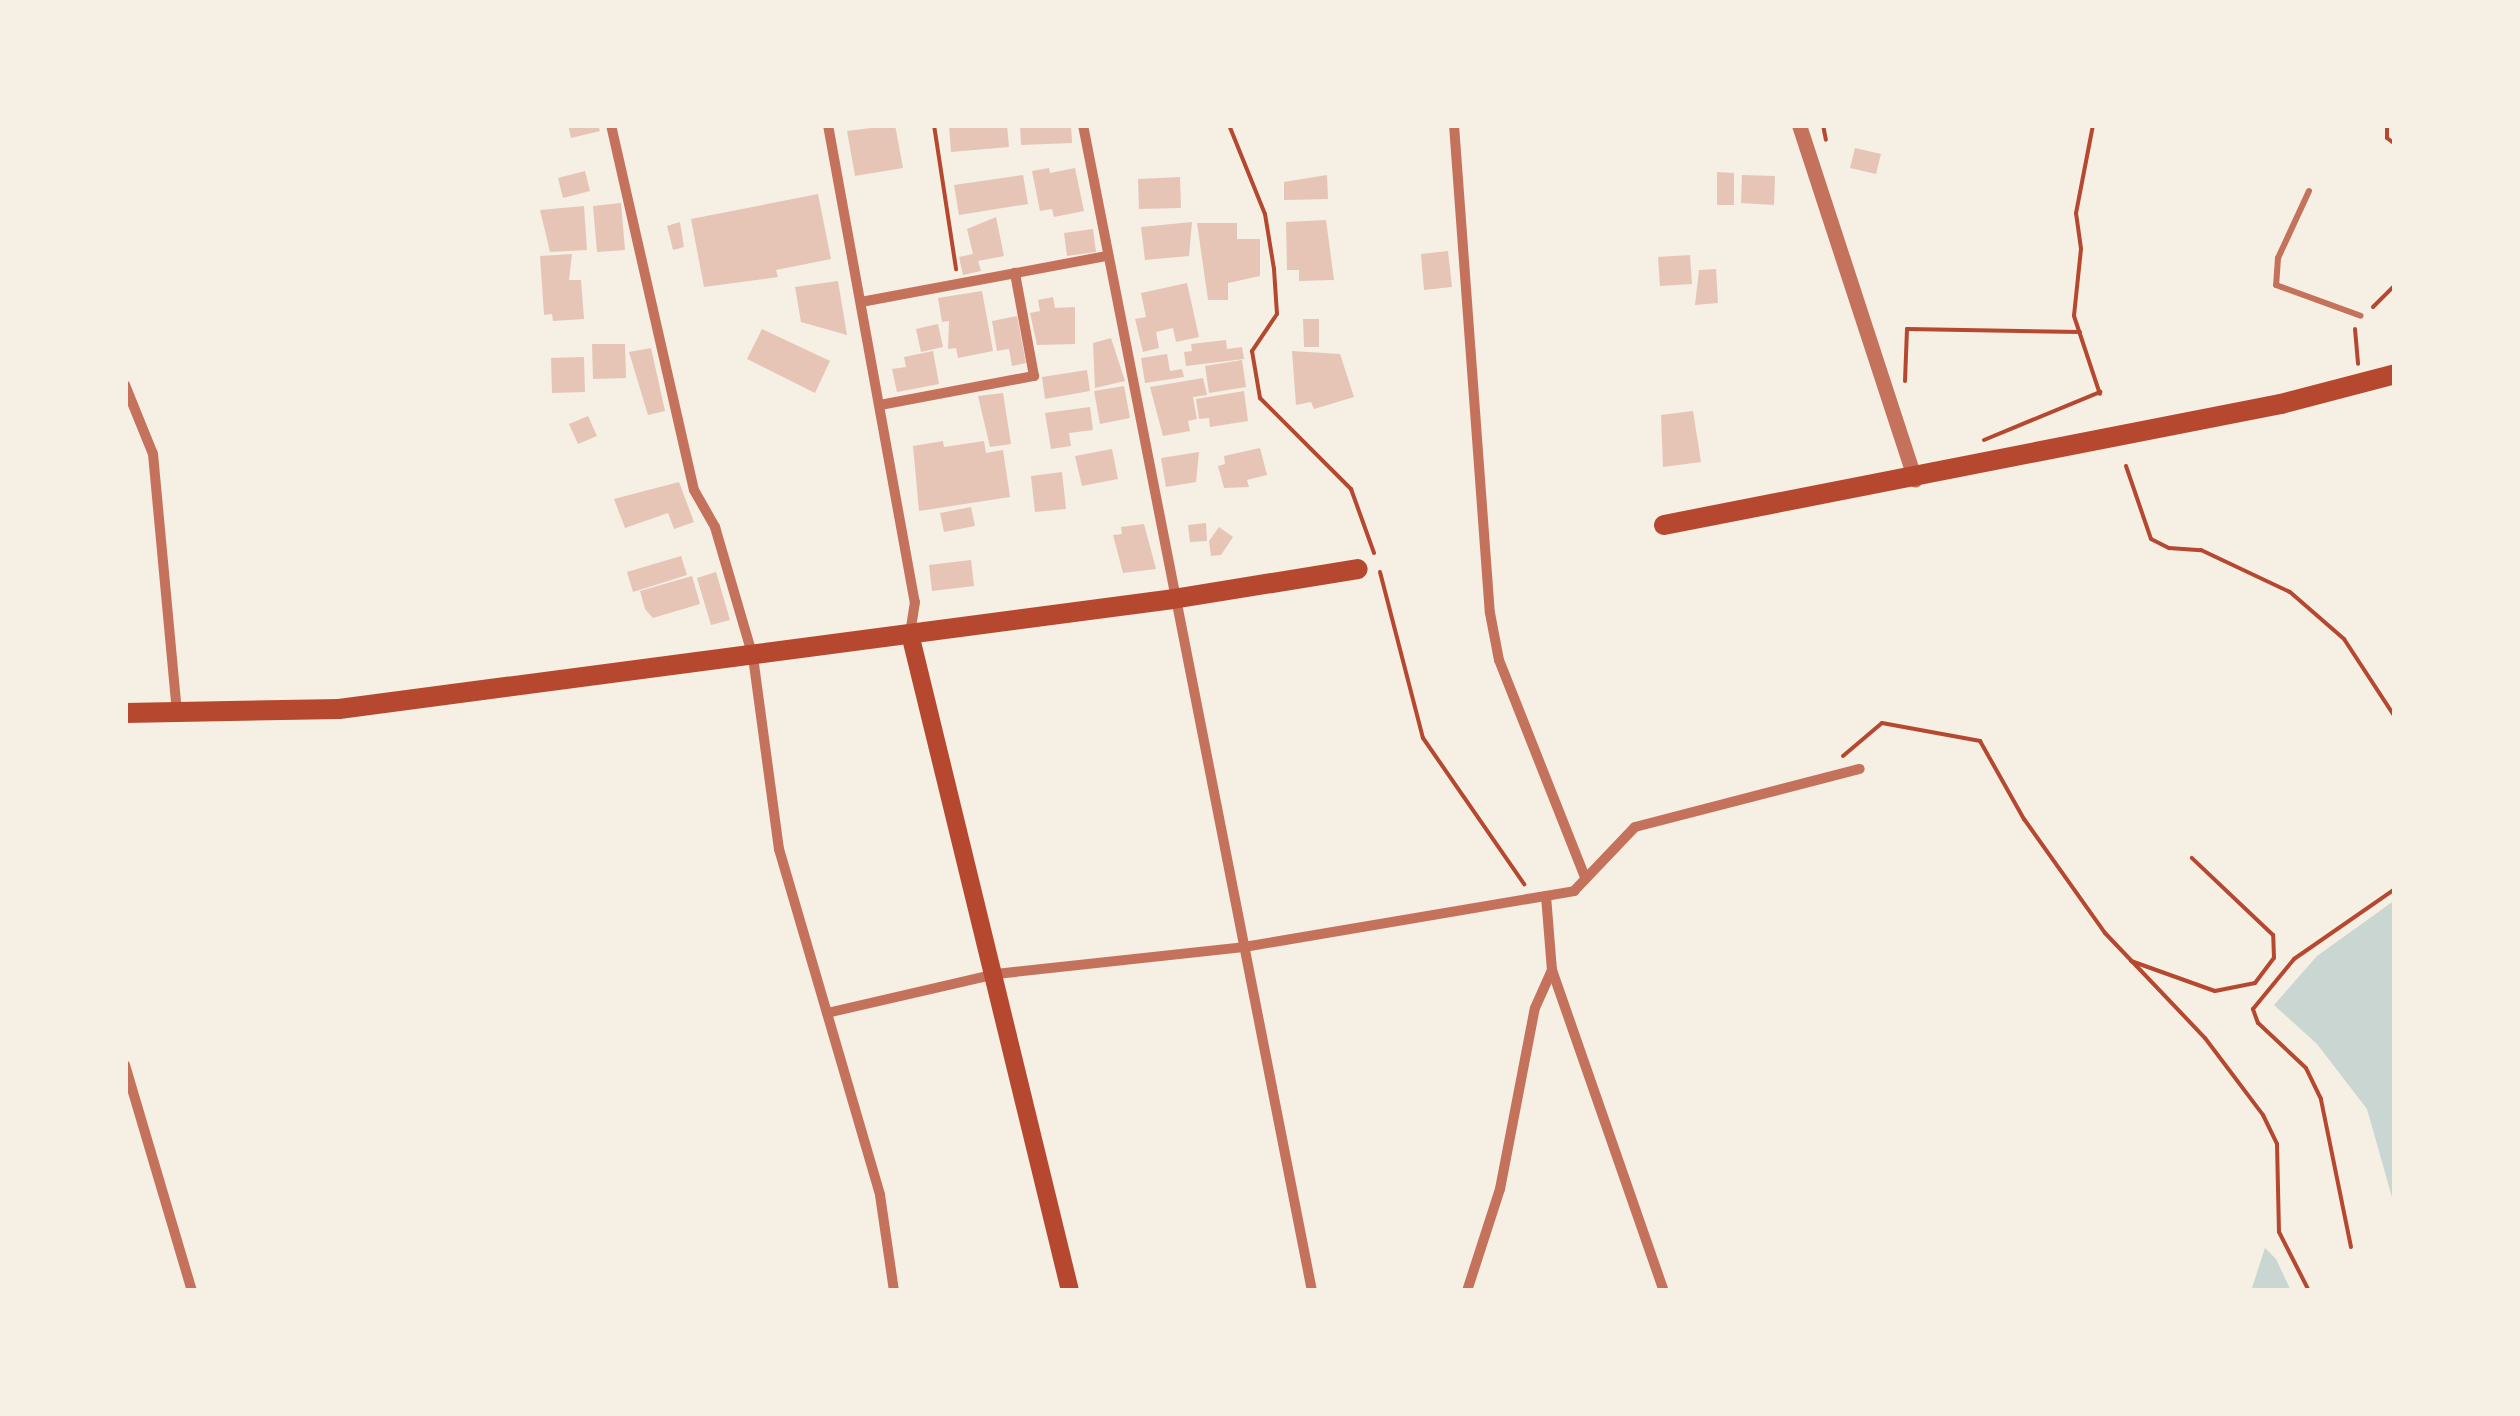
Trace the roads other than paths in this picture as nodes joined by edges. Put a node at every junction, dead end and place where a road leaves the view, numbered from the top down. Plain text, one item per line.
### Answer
1 (611, 125) edge
2 (828, 125) edge
3 (1083, 125) edge
4 (1454, 125) edge
5 (1799, 125) edge
6 (2309, 191) dead end
7 (1106, 256) junction
8 (1014, 273) junction
9 (861, 302) junction
10 (2361, 316) dead end
11 (2395, 374) edge
12 (125, 386) edge
13 (880, 405) junction
14 (1915, 480) junction
15 (1664, 525) dead end
16 (1358, 568) dead end
17 (1173, 599) junction
18 (910, 634) junction
19 (752, 656) junction
20 (177, 712) junction
21 (125, 713) edge
22 (1860, 769) dead end
23 (1585, 877) junction
24 (1546, 896) junction
25 (1244, 947) junction
26 (1552, 970) junction
27 (996, 974) junction
28 (827, 1013) junction
29 (125, 1065) edge
30 (192, 1291) edge
31 (894, 1291) edge
32 (1070, 1291) edge
33 (1312, 1291) edge
34 (1467, 1291) edge
35 (1664, 1291) edge

1 - 19 street
2 - 9 street
3 - 7 street
4 - 23 street
5 - 14 street
6 - 10 lane
7 - 8 street
7 - 17 street
8 - 9 street
8 - 13 street
9 - 13 street
11 - 14 highway
12 - 20 street
13 - 18 street
14 - 15 highway
16 - 17 highway
17 - 18 highway
17 - 25 street
18 - 19 highway
18 - 27 main road
19 - 20 highway
19 - 28 street
20 - 21 highway
22 - 23 street
23 - 24 street
24 - 25 street
24 - 26 street
25 - 27 street
25 - 33 street
26 - 34 street
26 - 35 street
27 - 28 street
27 - 32 main road
28 - 31 street
29 - 30 street

